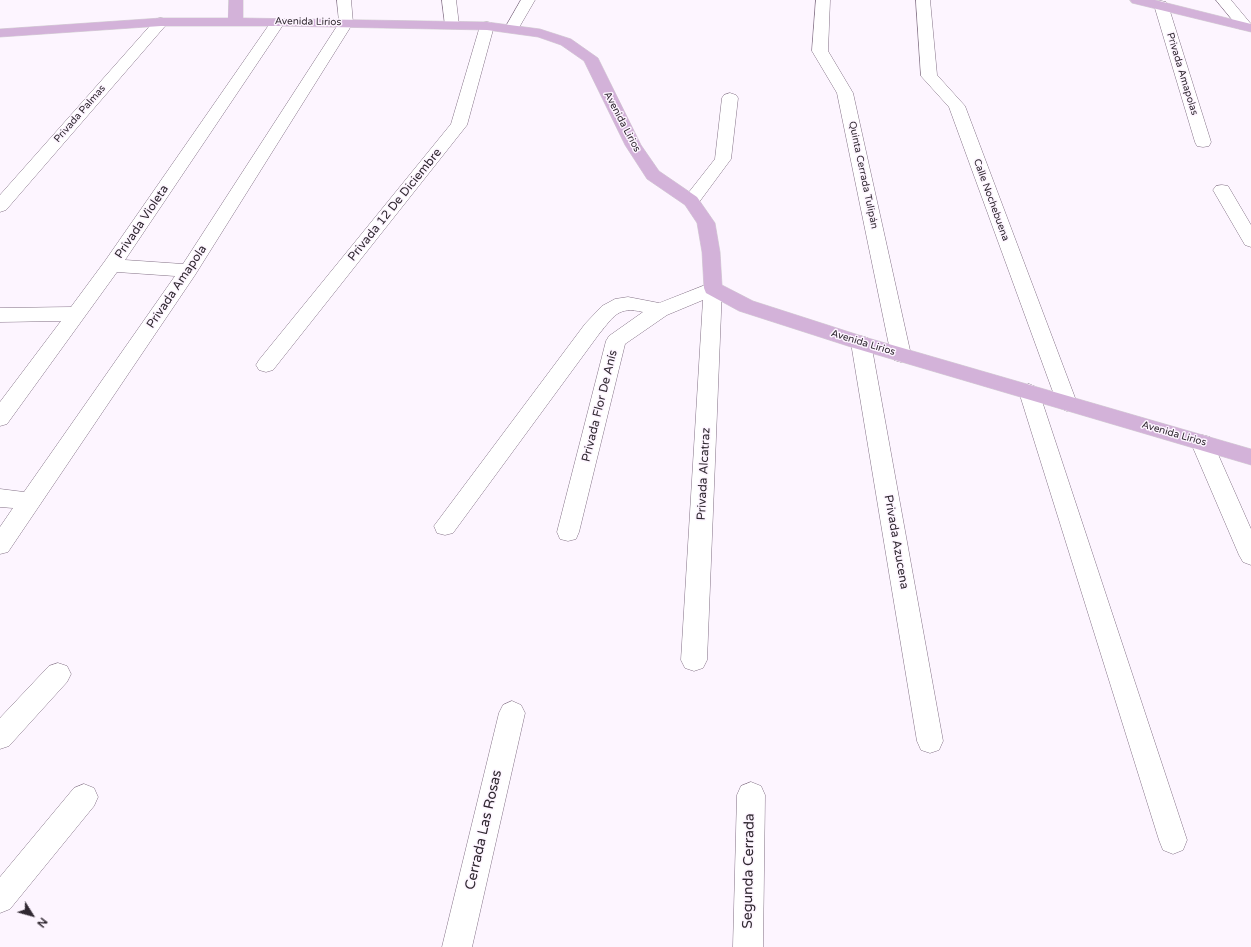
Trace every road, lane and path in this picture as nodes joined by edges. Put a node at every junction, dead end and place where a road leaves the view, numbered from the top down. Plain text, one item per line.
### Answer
1 (236, 0) edge
2 (344, 0) edge
3 (449, 0) edge
4 (528, 0) edge
5 (823, 0) edge
6 (923, 0) edge
7 (1137, 0) edge
8 (1223, 0) edge
9 (1161, 5) junction
10 (161, 22) junction
11 (235, 22) junction
12 (278, 22) junction
13 (346, 23) junction
14 (452, 25) junction
15 (487, 26) junction
16 (1248, 27) edge
17 (512, 28) junction
18 (0, 32) edge
19 (730, 98) dead end
20 (1203, 142) dead end
21 (1222, 190) dead end
22 (691, 201) junction
23 (0, 206) edge
24 (1251, 241) edge
25 (112, 265) junction
26 (188, 272) junction
27 (713, 288) junction
28 (660, 310) junction
29 (77, 314) junction
30 (0, 315) edge
31 (861, 343) junction
32 (901, 355) junction
33 (266, 365) dead end
34 (1029, 392) junction
35 (1067, 403) junction
36 (0, 418) edge
37 (1202, 443) junction
38 (1251, 457) edge
39 (0, 498) edge
40 (29, 501) junction
41 (445, 526) dead end
42 (568, 532) dead end
43 (0, 545) edge
44 (1251, 555) edge
45 (694, 660) dead end
46 (58, 674) dead end
47 (512, 713) dead end
48 (0, 737) edge
49 (930, 741) dead end
50 (751, 795) dead end
51 (84, 797) dead end
52 (1173, 840) dead end
53 (0, 899) edge
54 (457, 947) edge
55 (748, 947) edge

1 - 11 main road
2 - 13 street
3 - 14 street
4 - 17 street
5 - 32 street, Quinta Cerrada Tulipán
6 - 35 street, Calle Nochebuena
7 - 9 main road
8 - 16 street
9 - 16 main road
9 - 20 street, Privada Amapolas
10 - 11 main road, Avenida Lirios
10 - 18 main road, Avenida Lirios
10 - 23 street, Privada Palmas
11 - 12 main road, Avenida Lirios
12 - 13 main road, Avenida Lirios
12 - 25 street, Privada Violeta
13 - 14 main road, Avenida Lirios
13 - 26 street, Privada Amapola
14 - 15 main road, Avenida Lirios
15 - 17 main road, Avenida Lirios
15 - 33 street, Privada 12 De Diciembre
17 - 22 main road, Avenida Lirios
19 - 22 street
21 - 24 street
22 - 27 main road, Avenida Lirios
25 - 26 street
25 - 29 street, Privada Violeta
26 - 40 street, Privada Amapola
27 - 28 street, Privada Flor De Anís
27 - 31 main road, Avenida Lirios
27 - 45 street, Privada Alcatraz
28 - 41 street
28 - 42 street, Privada Flor De Anís
29 - 30 street
29 - 36 street, Privada Violeta
31 - 32 main road, Avenida Lirios
31 - 49 street, Privada Azucena
32 - 34 main road, Avenida Lirios
34 - 35 main road, Avenida Lirios
34 - 52 street
35 - 37 main road, Avenida Lirios
37 - 38 main road, Avenida Lirios
37 - 44 street
39 - 40 street
40 - 43 street, Privada Amapola
46 - 48 street
47 - 54 street, Cerrada Las Rosas
50 - 55 street, Segunda Cerrada
51 - 53 street

